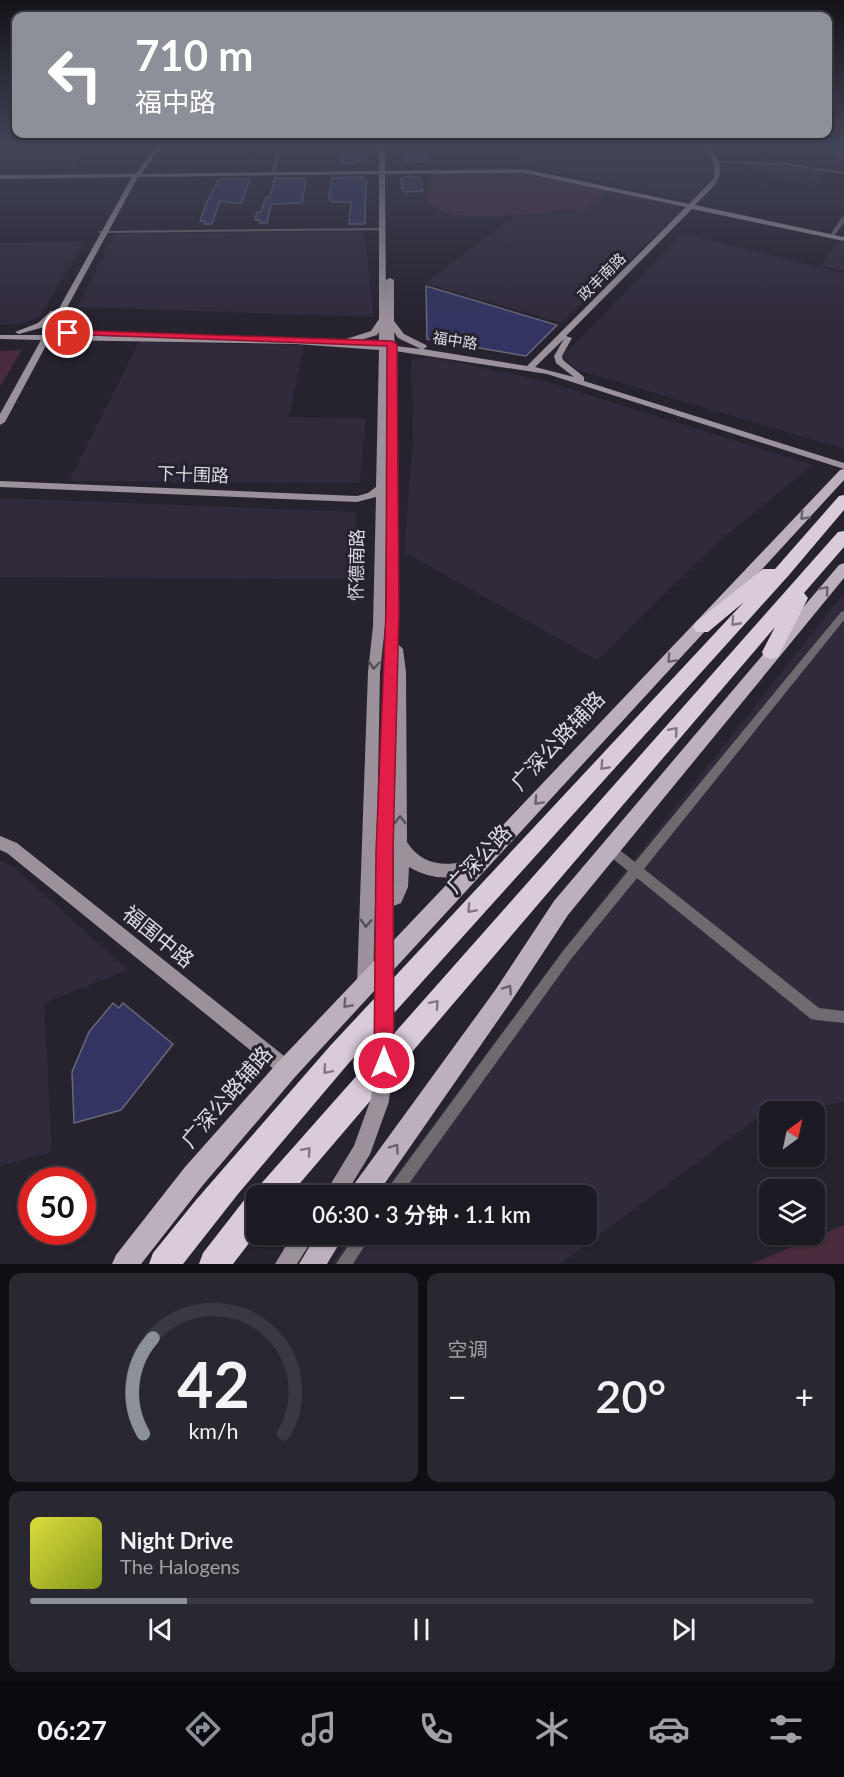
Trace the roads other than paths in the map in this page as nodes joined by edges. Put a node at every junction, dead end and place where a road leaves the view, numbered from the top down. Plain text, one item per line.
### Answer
1 (119, 204) edge
2 (382, 204) edge
3 (387, 204) edge
4 (689, 204) edge
5 (689, 204) edge
6 (694, 205) junction
7 (844, 218) edge
8 (381, 229) junction
9 (103, 232) junction
10 (833, 234) junction
11 (844, 238) edge
12 (57, 314) junction
13 (387, 320) junction
14 (573, 325) junction
15 (87, 333) junction
16 (45, 334) junction
17 (4, 336) edge
18 (69, 337) junction
19 (568, 338) junction
20 (351, 343) junction
21 (387, 345) junction
22 (40, 349) junction
23 (428, 350) junction
24 (30, 355) junction
25 (497, 360) junction
26 (535, 368) junction
27 (388, 372) junction
28 (582, 380) junction
29 (0, 407) edge
30 (0, 422) edge
31 (844, 464) edge
32 (844, 473) edge
33 (0, 484) edge
34 (381, 488) junction
35 (0, 490) edge
36 (844, 500) edge
37 (380, 513) junction
38 (844, 536) edge
39 (806, 545) junction
40 (844, 568) edge
41 (813, 572) junction
42 (844, 614) edge
43 (702, 627) junction
44 (771, 652) junction
45 (0, 843) edge
46 (392, 847) junction
47 (609, 848) junction
48 (484, 860) junction
49 (637, 871) junction
50 (368, 881) junction
51 (364, 985) junction
52 (844, 1017) edge
53 (287, 1069) junction
54 (279, 1185) edge
55 (341, 1185) edge
56 (369, 1185) edge
57 (399, 1185) edge
58 (246, 1223) edge
59 (298, 1245) edge
60 (325, 1245) edge
61 (357, 1245) edge
62 (125, 1264) edge
63 (164, 1264) edge
64 (214, 1264) edge
65 (285, 1264) edge
66 (312, 1264) edge
67 (344, 1264) edge

1 - 9 main road
2 - 8 main road, 怀德南路
3 - 13 main road, 怀德南路
4 - 6 main road
5 - 6 main road
6 - 10 main road
6 - 11 main road
6 - 14 main road, 政丰南路
6 - 19 main road, 政丰南路
7 - 10 street
8 - 9 street
8 - 13 main road, 怀德南路
9 - 12 main road
10 - 11 main road
12 - 15 main road
12 - 16 main road
12 - 17 main road
13 - 20 main road
13 - 21 main road, 怀德南路
13 - 23 main road
14 - 25 main road
14 - 26 main road, 政丰南路
15 - 16 main road, 福中路
15 - 20 main road, 福中路
16 - 17 main road
16 - 18 main road, 福中路
16 - 22 main road
16 - 24 main road
17 - 24 main road
18 - 20 main road, 福中路
18 - 22 main road
19 - 26 main road, 政丰南路
19 - 28 main road
20 - 21 main road, 福中路
20 - 27 main road
21 - 23 main road, 福中路
21 - 27 main road, 怀德南路
22 - 30 main road
23 - 25 main road, 福中路
23 - 26 main road, 福中路
23 - 27 main road
24 - 29 main road
25 - 26 main road, 福中路
26 - 28 main road, 福中路
26 - 31 main road, 福中路
27 - 34 main road, 怀德南路
46 -> 27 main road, 怀德南路
28 - 31 main road, 福中路
32 -> 43 main road, 广深公路辅路
33 - 34 main road, 下十围路
34 - 37 main road, 怀德南路
35 - 37 main road, 下十围路
36 - 39 highway, 广深公路
37 -> 50 main road, 怀德南路
38 - 41 highway
39 - 43 highway
39 -> 63 highway, 广深公路
44 -> 40 main road
41 - 44 highway
54 -> 41 highway
42 - 49 street
43 -> 48 main road, 广深公路辅路
44 - 47 main road
45 - 53 main road, 福围中路
46 - 48 main road
46 - 50 main road
46 - 55 main road, 怀德南路, bridge
47 - 49 street
56 -> 47 main road
48 - 51 main road, 广深公路辅路
49 - 52 street
49 - 57 street
50 -> 51 main road, 怀德南路
51 -> 53 main road, 广深公路辅路
53 - 62 main road, 广深公路辅路
58 - 64 highway
59 - 65 main road
60 - 66 main road
61 - 67 street

